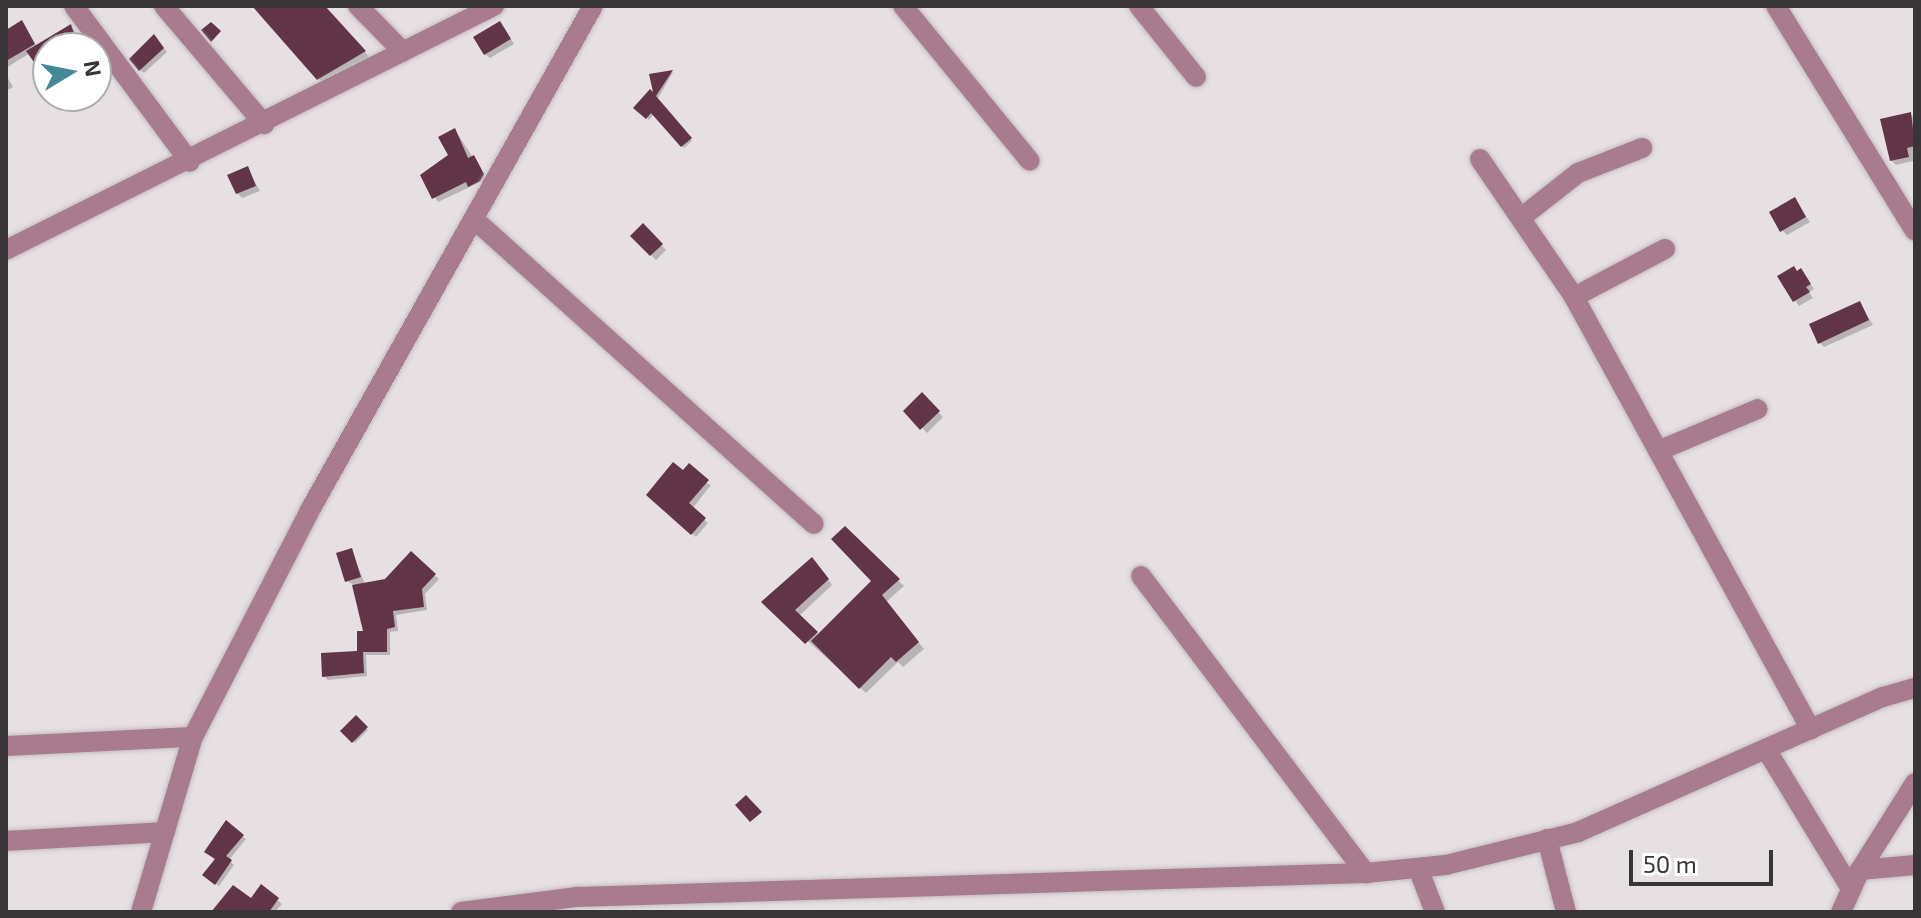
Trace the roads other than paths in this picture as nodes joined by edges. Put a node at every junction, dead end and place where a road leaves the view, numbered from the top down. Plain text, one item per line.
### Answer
1 (74, 6) edge
2 (164, 6) edge
3 (358, 6) edge
4 (494, 6) edge
5 (593, 6) edge
6 (903, 6) edge
7 (1139, 6) edge
8 (1776, 6) edge
9 (403, 52) junction
10 (1196, 77) dead end
11 (264, 124) junction
12 (1642, 148) dead end
13 (1480, 159) dead end
14 (1030, 161) dead end
15 (190, 162) junction
16 (1522, 217) junction
17 (475, 220) junction
18 (1915, 231) edge
19 (1665, 249) dead end
20 (6, 250) edge
21 (1574, 297) junction
22 (1758, 409) dead end
23 (1658, 451) junction
24 (814, 524) dead end
25 (1141, 576) dead end
26 (1915, 688) edge
27 (1811, 729) junction
28 (193, 737) junction
29 (6, 746) edge
30 (1766, 749) junction
31 (1915, 783) edge
32 (165, 832) junction
33 (1547, 839) junction
34 (6, 841) edge
35 (1915, 865) edge
36 (1418, 868) junction
37 (1366, 873) junction
38 (1849, 897) edge
39 (141, 912) edge
40 (461, 912) edge
41 (1435, 912) edge
42 (1566, 912) edge

1 - 15 street
2 - 11 street
3 - 9 street
4 - 9 street
5 - 17 street
6 - 14 street
7 - 10 street
8 - 18 street
9 - 11 street
11 - 15 street
12 - 16 street
13 - 16 street
15 - 20 street
16 - 21 street
17 - 24 street
17 - 28 street
19 - 21 street
21 - 23 street
22 - 23 street
23 - 27 street
25 - 37 street
26 - 27 street
27 - 30 street
28 - 29 street
28 - 32 street
30 - 33 street
30 - 38 street
31 - 38 street
32 - 34 street
32 - 39 street
33 - 36 street
33 - 42 street
35 - 38 street
36 - 37 street
36 - 41 street
37 - 40 street

